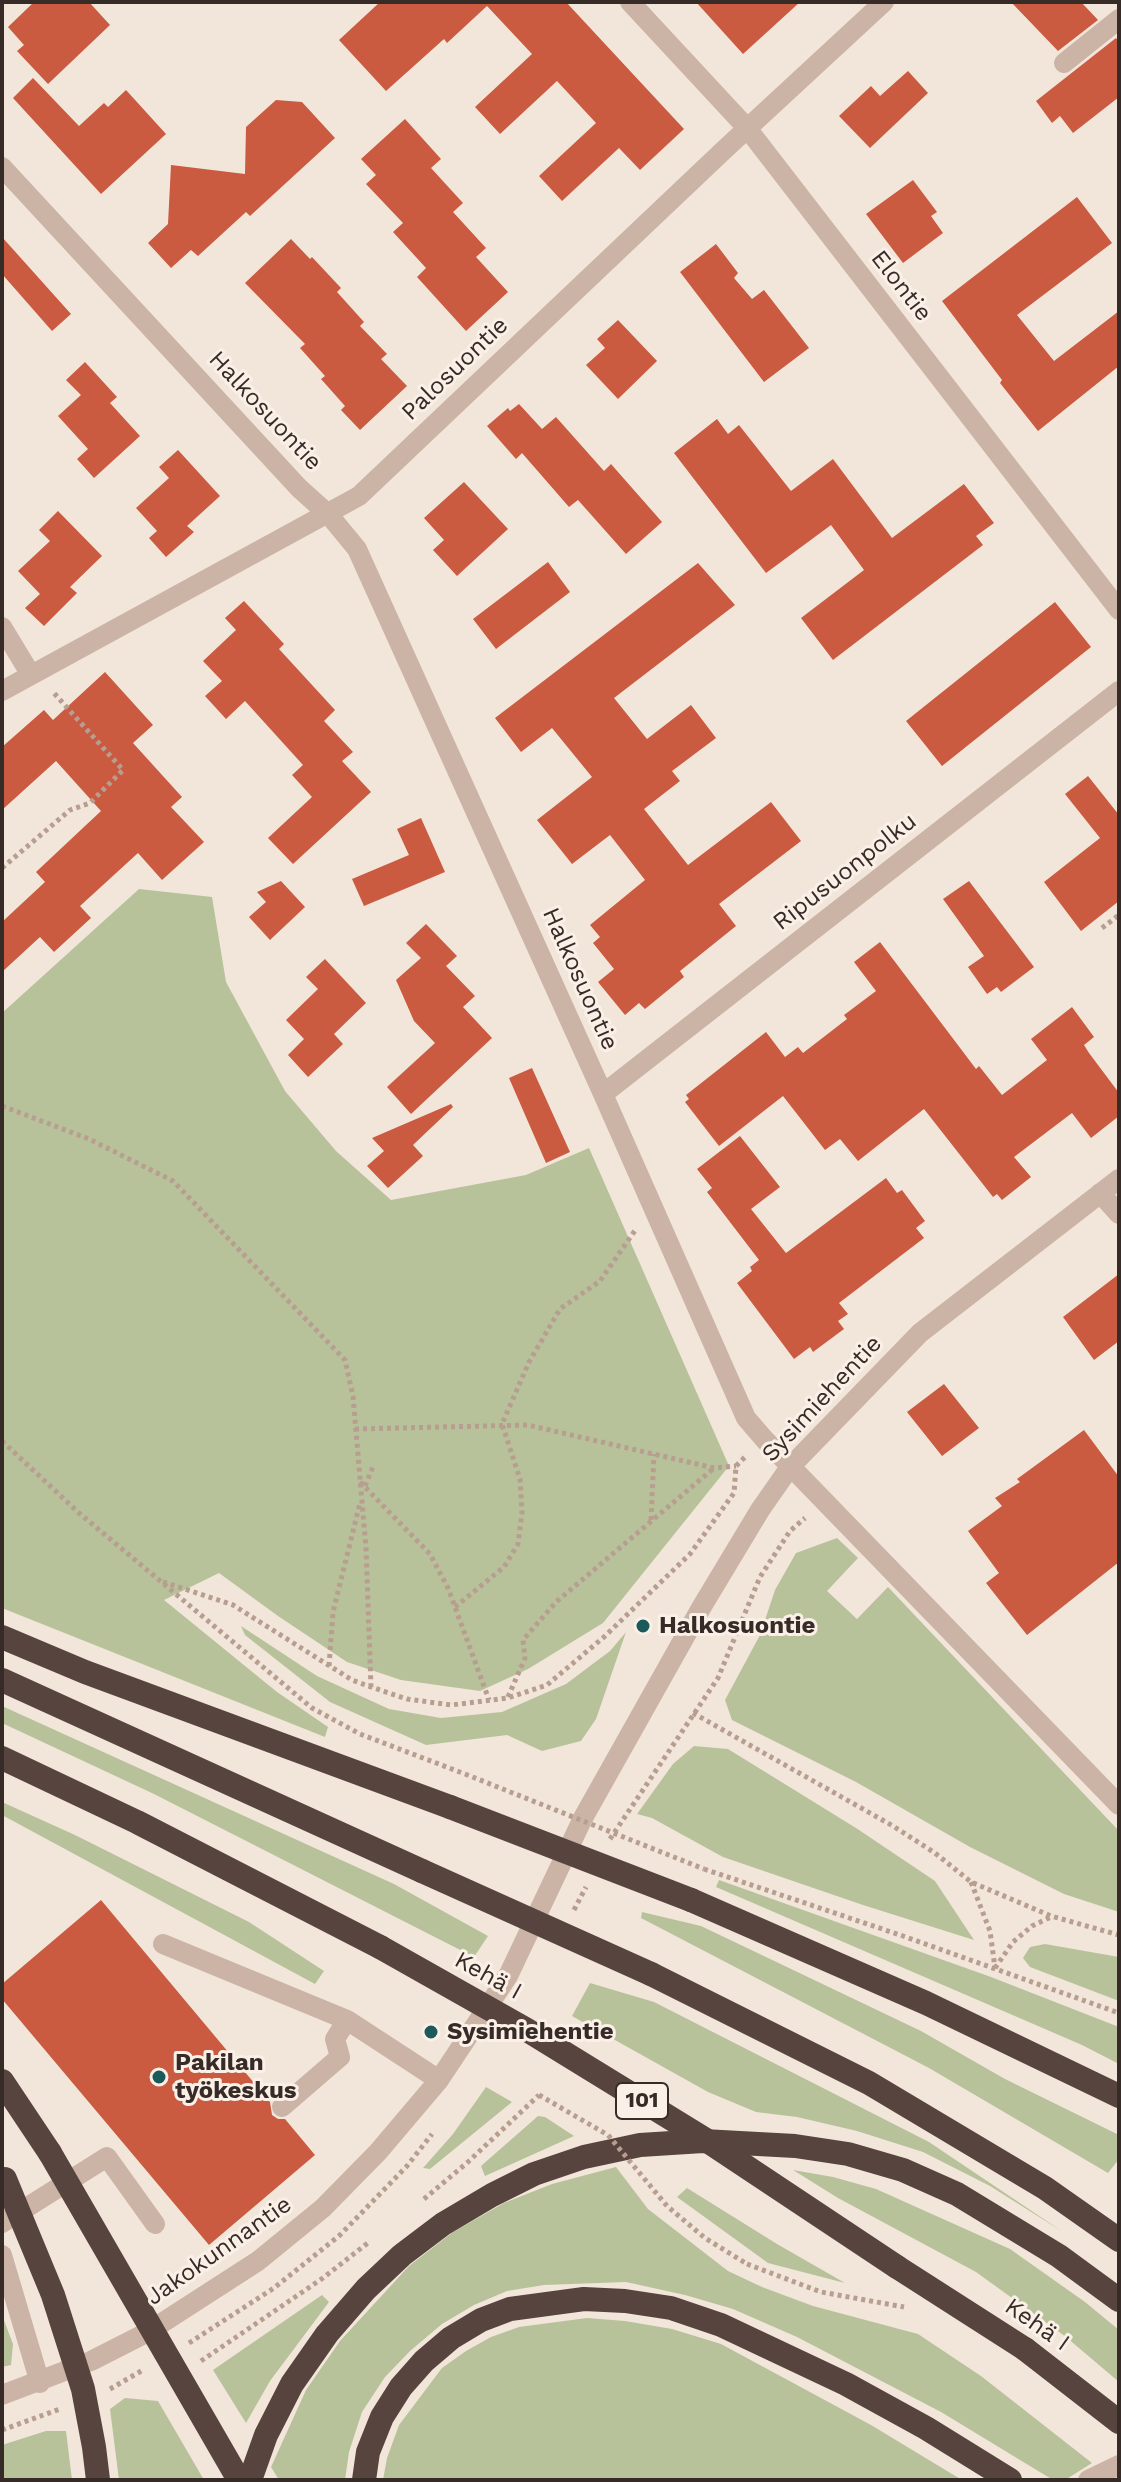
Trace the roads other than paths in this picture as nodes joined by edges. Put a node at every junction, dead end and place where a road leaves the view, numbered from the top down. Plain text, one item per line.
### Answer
1 (630, 2) edge
2 (884, 2) edge
3 (1108, 2) edge
4 (1119, 16) edge
5 (1064, 63) dead end
6 (747, 128) junction
7 (2, 167) edge
8 (329, 515) junction
9 (1119, 610) edge
10 (2, 627) edge
11 (33, 674) junction
12 (2, 691) edge
13 (1119, 691) edge
14 (603, 1094) junction
15 (1119, 1179) edge
16 (1100, 1193) junction
17 (1119, 1214) edge
18 (790, 1467) junction
19 (2, 1637) edge
20 (2, 1680) edge
21 (2, 1758) edge
22 (1119, 1805) edge
23 (163, 1944) dead end
24 (508, 1976) joint
25 (347, 2020) junction
26 (439, 2080) junction
27 (2, 2081) edge
28 (1119, 2096) edge
29 (282, 2107) dead end
30 (3, 2176) edge
31 (2, 2223) edge
32 (155, 2224) dead end
33 (1119, 2240) edge
34 (2, 2255) edge
35 (1119, 2300) edge
36 (40, 2383) junction
37 (2, 2395) edge
38 (1119, 2422) edge
39 (1119, 2465) edge
40 (98, 2480) edge
41 (239, 2480) edge
42 (250, 2480) edge
43 (364, 2480) edge
44 (1010, 2480) edge
45 (1088, 2480) edge

1 - 6 street, Elontie
2 - 6 street, Palosuontie
3 - 4 street
4 - 5 street
6 - 8 street, Palosuontie
6 - 9 street, Elontie
7 - 8 street, Halkosuontie
8 - 11 street, Palosuontie
8 - 14 street, Halkosuontie
10 - 11 street
11 - 12 street, Palosuontie
13 - 14 street, Ripusuonpolku
14 - 18 street, Halkosuontie
15 - 16 street, Sysimiehentie
16 - 17 street
16 - 18 street, Sysimiehentie
18 - 22 street, Halkosuontie
18 - 24 street, Sysimiehentie
19 - 28 highway, bridge
20 - 33 highway, bridge
21 - 38 highway, Kehä I / 101, bridge
23 - 25 street
24 - 26 street, Jakokunnantie
25 - 26 street
25 - 29 street
26 - 36 street, Jakokunnantie
27 - 41 highway, bridge
30 - 40 highway, bridge
31 - 32 street
34 - 36 street
35 - 42 highway
36 - 37 street, Jakokunnantie
39 - 45 street
43 - 44 highway

